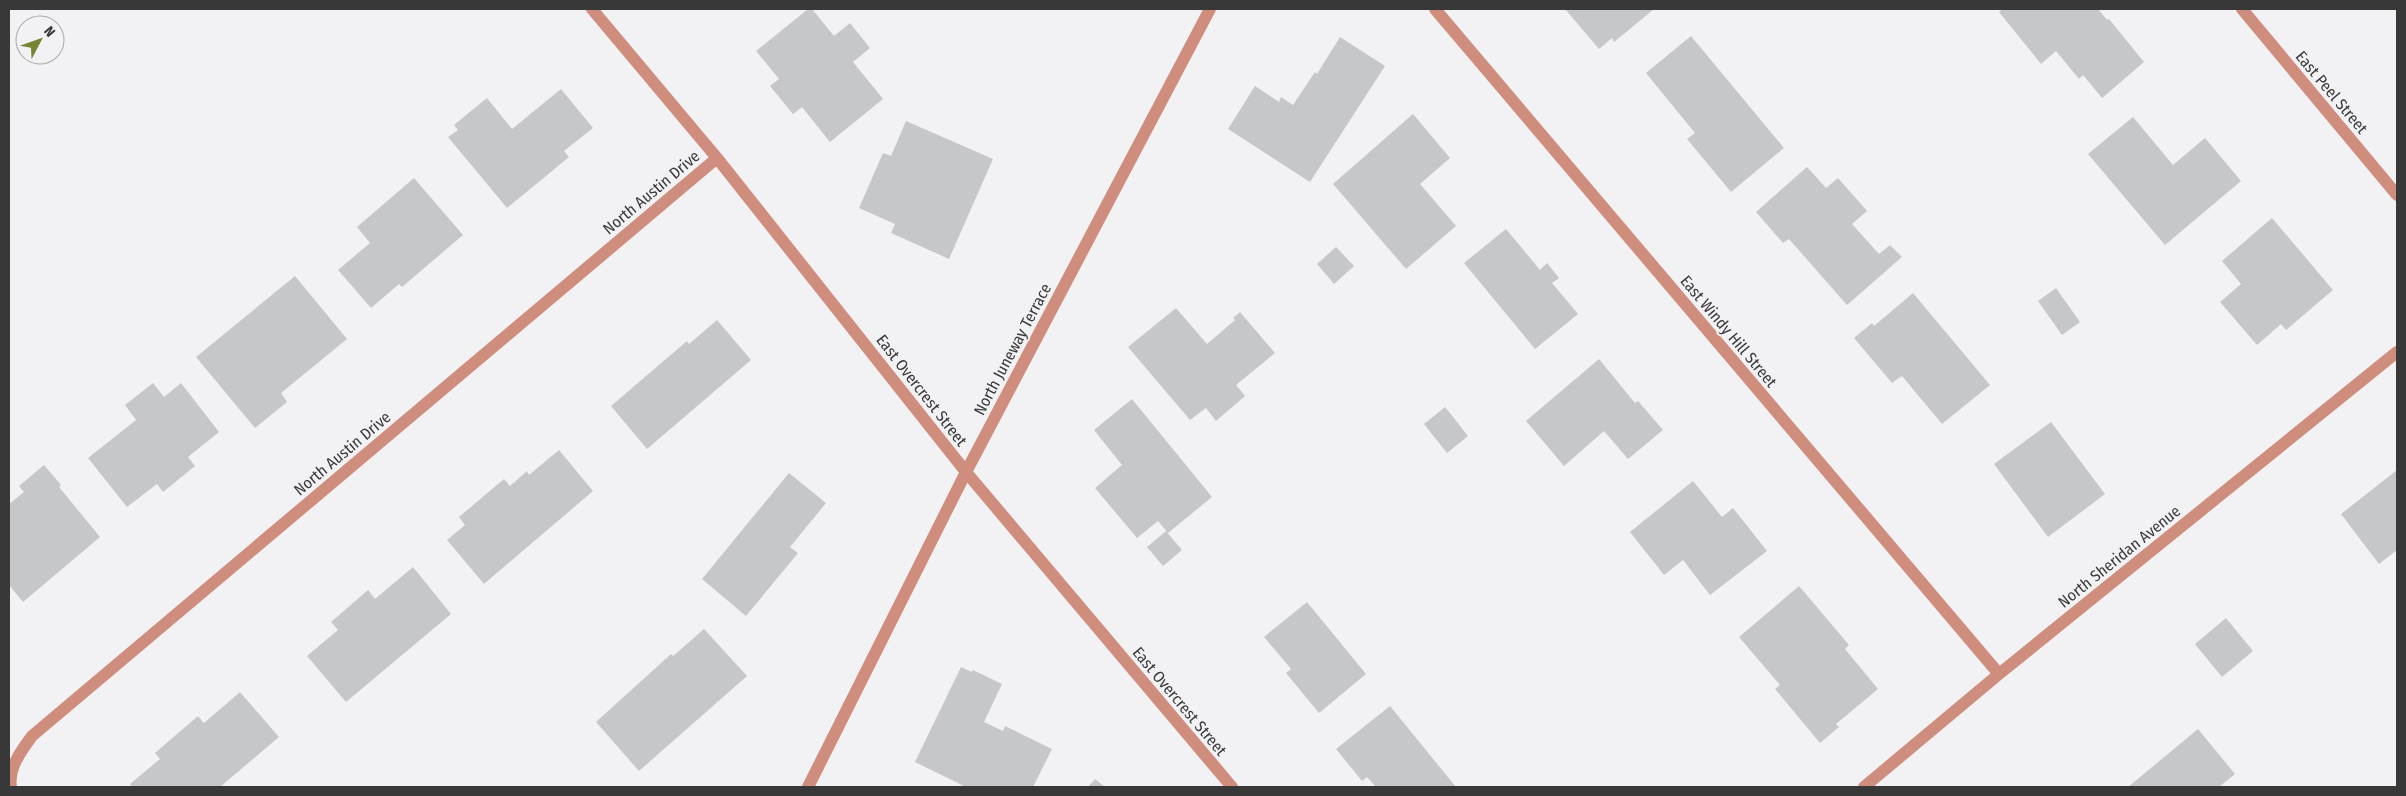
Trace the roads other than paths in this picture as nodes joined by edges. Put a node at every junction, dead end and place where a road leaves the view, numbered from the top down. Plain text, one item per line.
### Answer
1 (592, 9) edge
2 (1210, 9) edge
3 (1435, 9) edge
4 (2242, 9) edge
5 (717, 158) junction
6 (2397, 195) edge
7 (2397, 352) edge
8 (966, 472) junction
9 (2000, 674) junction
10 (11, 787) edge
11 (808, 787) edge
12 (1232, 787) edge
13 (1864, 787) edge

1 - 5 street, East Overcrest Street
2 - 8 street, North Juneway Terrace
3 - 9 street, East Windy Hill Street
4 - 6 street, East Peel Street
5 - 8 street, East Overcrest Street
5 - 10 street, North Austin Drive
7 - 9 street, North Sheridan Avenue
8 - 11 street, North Juneway Terrace
8 - 12 street, East Overcrest Street
9 - 13 street, North Sheridan Avenue

